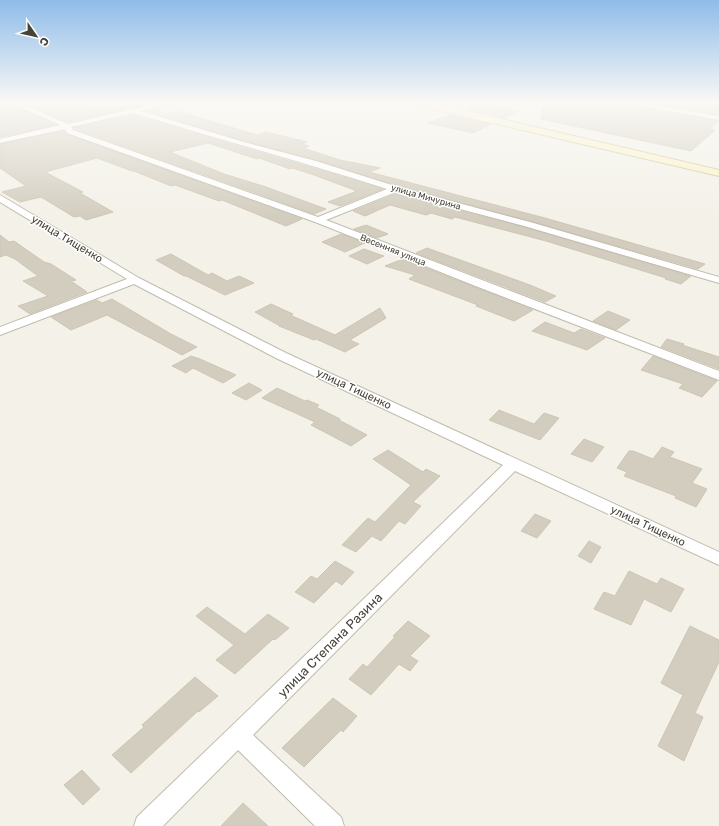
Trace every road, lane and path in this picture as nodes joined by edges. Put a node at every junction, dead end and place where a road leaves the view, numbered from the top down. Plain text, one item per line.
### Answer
1 (97, 141) edge
2 (230, 141) edge
3 (580, 141) edge
4 (719, 173) edge
5 (395, 189) junction
6 (0, 198) edge
7 (318, 220) junction
8 (136, 280) junction
9 (719, 280) edge
10 (0, 331) edge
11 (719, 376) edge
12 (514, 464) junction
13 (719, 559) edge
14 (238, 736) junction
15 (146, 826) edge
16 (332, 826) edge

1 - 7 street, Весенняя улица
2 - 5 street, улица Мичурина
3 - 4 main road
5 - 7 street
5 - 9 street, улица Мичурина
6 - 8 street, улица Тищенко
7 - 11 street, Весенняя улица
8 - 10 street
8 - 12 street, улица Тищенко
12 - 13 street, улица Тищенко
12 - 14 street, улица Степана Разина
14 - 15 street, улица Степана Разина
14 - 16 street

